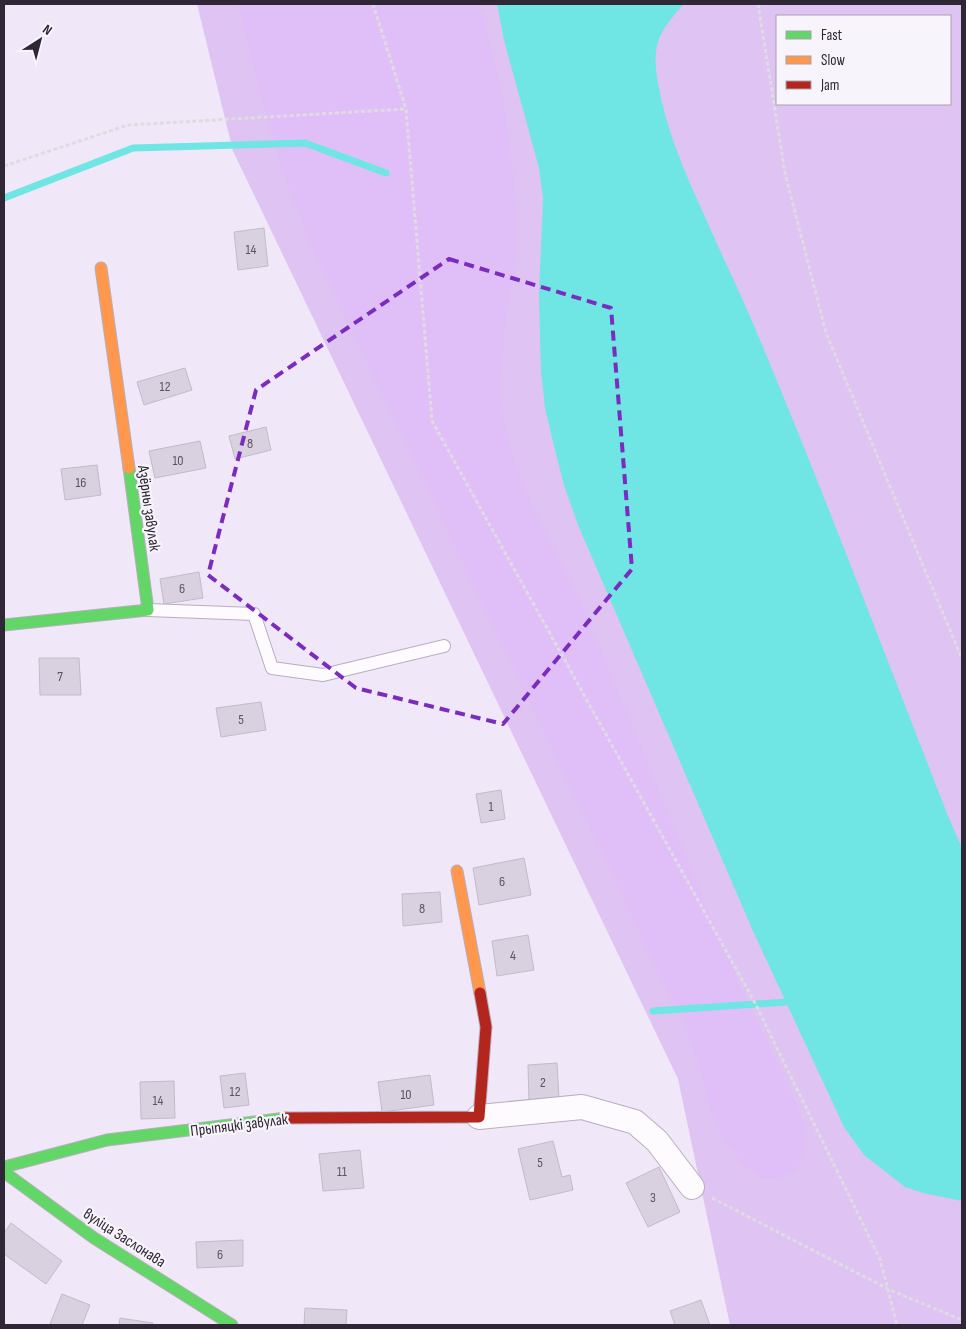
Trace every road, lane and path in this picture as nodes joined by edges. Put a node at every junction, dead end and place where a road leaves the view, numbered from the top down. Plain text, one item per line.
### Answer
1 (373, 4) edge
2 (758, 4) edge
3 (406, 109) junction
4 (4, 166) edge
5 (101, 268) dead end
6 (148, 610) junction
7 (4, 625) edge
8 (444, 646) dead end
9 (962, 660) edge
10 (457, 871) dead end
11 (479, 1117) junction
12 (4, 1167) edge
13 (4, 1172) edge
14 (692, 1187) joint
15 (888, 1289) junction
16 (962, 1320) edge
17 (232, 1325) edge
18 (898, 1325) edge

1 - 3 path
2 - 9 path
3 - 4 path
3 - 15 path
5 - 6 street, Азёрны завулак
6 - 7 street
6 - 8 lane
10 - 11 street
11 - 12 street, Прыпяцкі завулак
11 - 14 street, Прыпяцкі завулак
13 - 17 street, вуліца Заслонава
14 - 15 path
15 - 16 path
15 - 18 path

